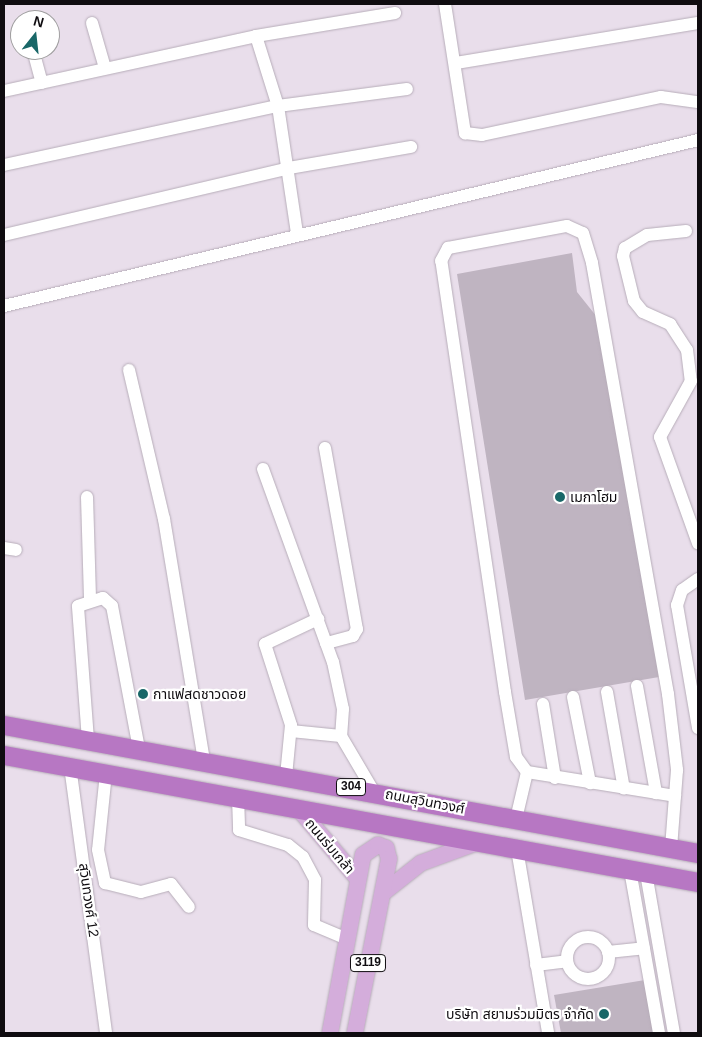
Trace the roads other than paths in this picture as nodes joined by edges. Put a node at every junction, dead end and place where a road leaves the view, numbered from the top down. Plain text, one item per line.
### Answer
1 (445, 4) edge
2 (396, 13) dead end
3 (92, 23) dead end
4 (698, 23) edge
5 (256, 36) junction
6 (36, 60) edge
7 (456, 63) junction
8 (105, 68) junction
9 (42, 83) junction
10 (407, 89) dead end
11 (4, 91) edge
12 (698, 102) edge
13 (278, 106) junction
14 (698, 140) edge
15 (412, 147) dead end
16 (4, 165) edge
17 (289, 168) junction
18 (686, 231) dead end
19 (297, 233) junction
20 (4, 235) edge
21 (4, 306) edge
22 (129, 370) dead end
23 (325, 448) dead end
24 (263, 468) dead end
25 (87, 498) dead end
26 (698, 543) edge
27 (698, 579) edge
28 (90, 599) junction
29 (318, 619) junction
30 (326, 643) junction
31 (637, 686) dead end
32 (607, 692) dead end
33 (573, 697) dead end
34 (542, 704) dead end
35 (696, 706) edge
36 (4, 725) edge
37 (698, 728) edge
38 (291, 731) junction
39 (341, 736) junction
40 (88, 740) junction
41 (139, 749) junction
42 (4, 754) edge
43 (204, 760) junction
44 (70, 766) junction
45 (527, 772) junction
46 (106, 773) junction
47 (286, 776) junction
48 (555, 778) junction
49 (590, 783) junction
50 (624, 789) junction
51 (374, 792) junction
52 (656, 793) junction
53 (675, 796) junction
54 (238, 797) junction
55 (298, 808) junction
56 (516, 819) junction
57 (476, 843) junction
58 (671, 848) junction
59 (517, 849) junction
60 (698, 853) edge
61 (638, 872) junction
62 (358, 879) junction
63 (698, 882) edge
64 (382, 893) junction
65 (189, 907) dead end
66 (348, 939) junction
67 (644, 948) junction
68 (608, 952) junction
69 (567, 961) junction
70 (536, 965) junction
71 (106, 1033) edge
72 (330, 1033) edge
73 (355, 1033) edge
74 (548, 1033) edge
75 (659, 1033) edge
76 (674, 1033) edge

1 - 7 street
2 - 5 street
3 - 8 street
4 - 7 street
5 - 8 street
5 - 13 street
6 - 9 street
7 - 12 street
8 - 9 street
9 - 11 street
10 - 13 street
13 - 16 street
13 - 17 street
14 - 19 street
15 - 17 street
17 - 19 street
17 - 20 street
18 - 26 street
19 - 21 street
22 - 43 street
23 - 30 street
24 - 29 street
25 - 28 street
27 - 35 street
28 - 40 street
28 - 41 street
29 - 30 street
29 - 38 street
30 - 39 street
31 - 52 street
32 - 50 street
33 - 49 street
34 - 48 street
35 - 37 street
36 - 40 highway, ถนนสุวินทวงศ์ / 304
38 - 39 street
38 - 47 street
39 - 51 street
40 - 41 highway, ถนนสุวินทวงศ์ / 304
41 - 43 highway, ถนนสุวินทวงศ์ / 304
42 - 44 highway, 304
43 - 47 highway, ถนนสุวินทวงศ์ / 304
44 - 46 highway, 304
44 - 71 street, สุวินทวงศ์ 12
45 - 48 street
45 - 53 street
45 - 56 street
46 - 54 highway, 304
46 - 65 street
47 - 51 highway, ถนนสุวินทวงศ์ / 304
48 - 49 street
49 - 50 street
50 - 52 street
51 - 56 highway, ถนนสุวินทวงศ์ / 304
52 - 53 street
53 - 58 street
54 - 55 highway, 304
54 - 66 street
55 - 57 highway, 304
55 - 62 main road, ถนนร่มเกล้า
56 - 58 highway, ถนนสุวินทวงศ์ / 304
57 - 59 highway, 304
57 - 64 main road
58 - 60 highway, ถนนสุวินทวงศ์ / 304
59 - 61 highway, 304
59 - 70 street
61 - 63 highway, 304
61 - 67 street
61 - 76 street
62 - 64 main road
62 - 66 main road, ถนนร่มเกล้า / 3119
64 - 73 main road, 3119
66 - 72 main road, ถนนร่มเกล้า / 3119
67 - 68 street
67 - 75 street
68 - 69 street
68 - 69 street
69 - 70 street
70 - 74 street

